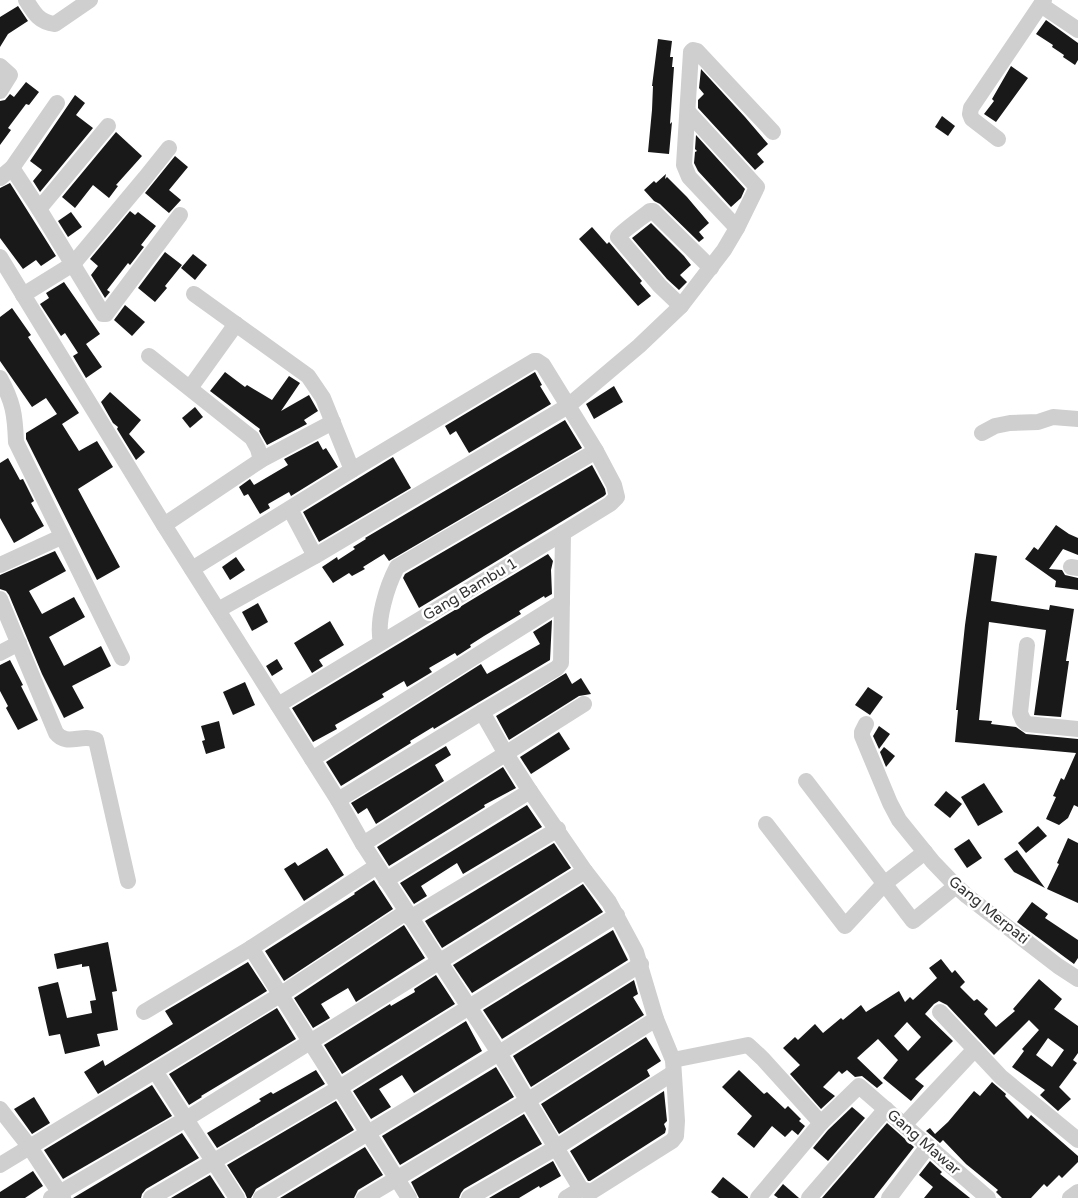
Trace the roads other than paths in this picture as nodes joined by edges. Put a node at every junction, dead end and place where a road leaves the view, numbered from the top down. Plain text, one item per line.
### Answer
1 (26, 0) edge
2 (90, 0) edge
3 (1042, 3) edge
4 (1078, 30) edge
5 (0, 66) edge
6 (0, 91) edge
7 (57, 103) dead end
8 (688, 112) junction
9 (108, 126) dead end
10 (773, 132) dead end
11 (998, 139) dead end
12 (169, 148) dead end
13 (6, 173) edge
14 (39, 209) junction
15 (180, 215) dead end
16 (737, 228) junction
17 (1, 261) edge
18 (73, 264) junction
19 (711, 268) junction
20 (194, 294) dead end
21 (23, 295) junction
22 (681, 306) junction
23 (236, 324) junction
24 (149, 356) dead end
25 (0, 378) edge
26 (190, 388) junction
27 (568, 406) junction
28 (1078, 419) edge
29 (333, 422) junction
30 (982, 433) dead end
31 (596, 451) junction
32 (261, 460) junction
33 (352, 470) junction
34 (290, 509) junction
35 (164, 525) junction
36 (563, 533) junction
37 (61, 537) junction
38 (315, 556) junction
39 (0, 566) edge
40 (192, 569) junction
41 (0, 599) edge
42 (562, 602) junction
43 (218, 610) junction
44 (382, 642) junction
45 (19, 643) junction
46 (1027, 645) dead end
47 (0, 653) edge
48 (122, 658) dead end
49 (584, 704) dead end
50 (278, 705) junction
51 (482, 712) junction
52 (866, 724) dead end
53 (1078, 729) edge
54 (506, 754) junction
55 (312, 759) junction
56 (806, 781) dead end
57 (530, 791) junction
58 (338, 800) junction
59 (766, 824) dead end
60 (558, 829) junction
61 (363, 844) junction
62 (925, 852) junction
63 (377, 866) junction
64 (586, 871) junction
65 (386, 880) junction
66 (128, 881) dead end
67 (884, 884) junction
68 (956, 886) junction
69 (408, 915) junction
70 (617, 915) junction
71 (251, 948) junction
72 (439, 962) junction
73 (641, 964) junction
74 (1078, 979) edge
75 (280, 995) junction
76 (470, 1007) junction
77 (144, 1012) dead end
78 (940, 1012) dead end
79 (656, 1019) junction
80 (310, 1042) junction
81 (974, 1049) junction
82 (499, 1053) junction
83 (673, 1066) junction
84 (155, 1071) junction
85 (339, 1088) junction
86 (527, 1101) junction
87 (0, 1109) edge
88 (886, 1109) junction
89 (186, 1119) junction
90 (821, 1123) junction
91 (904, 1124) junction
92 (368, 1134) junction
93 (1078, 1140) edge
94 (29, 1146) junction
95 (928, 1146) junction
96 (557, 1147) junction
97 (213, 1162) junction
98 (0, 1165) edge
99 (396, 1178) junction
100 (581, 1189) junction
101 (58, 1196) edge
102 (151, 1198) edge
103 (237, 1198) edge
104 (261, 1198) edge
105 (364, 1198) edge
106 (409, 1198) edge
107 (468, 1198) edge
108 (566, 1198) edge
109 (758, 1198) edge
110 (809, 1198) edge
111 (888, 1198) edge
112 (988, 1198) edge

1 - 2 street
3 - 4 street
3 - 11 street
5 - 6 street
7 - 13 street
8 - 10 street
8 - 16 street
8 - 16 street
9 - 14 street
12 - 18 street
13 - 14 street
14 - 18 street
15 - 18 street
16 - 19 street
17 - 21 street
18 - 21 street
19 - 22 street
19 - 22 street
20 - 23 street
21 - 35 street
22 - 27 street
23 - 26 street
23 - 29 street
24 - 26 street
25 - 37 street
26 - 32 street
27 - 31 street
27 - 33 street
27 - 38 street
28 - 30 street
29 - 32 street
29 - 33 street
31 - 36 street, Gang Bambu 1
31 - 44 street
32 - 35 street
33 - 34 street
34 - 38 street
34 - 40 street
35 - 40 street
36 - 42 street
36 - 44 street, Gang Bambu 1
37 - 39 street
37 - 48 street
38 - 43 street
40 - 43 street
41 - 45 street
42 - 51 street
42 - 55 street
43 - 50 street
44 - 50 street, Gang Bambu 1
45 - 47 street
45 - 66 street
46 - 53 street
49 - 54 street
50 - 55 street
51 - 54 street
51 - 58 street
52 - 62 street, Gang Merpati
54 - 57 street
54 - 61 street
55 - 58 street
56 - 67 street
57 - 60 street
57 - 65 street
58 - 61 street
59 - 67 street
60 - 64 street
60 - 69 street
61 - 63 street
62 - 67 street
62 - 68 street, Gang Merpati
63 - 65 street
63 - 71 street
64 - 70 street
64 - 72 street
65 - 69 street
67 - 68 street
68 - 74 street, Gang Merpati
69 - 72 street
69 - 75 street
70 - 73 street
70 - 76 street
71 - 75 street
71 - 77 street
72 - 76 street
72 - 80 street
73 - 79 street
73 - 82 street
75 - 80 street
75 - 84 street
76 - 82 street
76 - 85 street
78 - 81 street
79 - 83 street
79 - 86 street
80 - 85 street
80 - 89 street
81 - 91 street
81 - 93 street
82 - 86 street
82 - 92 street
83 - 90 street
83 - 96 street
83 - 100 street
84 - 89 street
84 - 94 street
85 - 92 street
85 - 97 street
86 - 96 street
86 - 99 street
87 - 94 street
88 - 90 street, Gang Mawar
88 - 91 street, Gang Mawar
88 - 110 street
89 - 97 street
89 - 101 street
90 - 109 street
91 - 95 street, Gang Mawar
92 - 99 street
92 - 104 street
94 - 98 street
94 - 101 street
95 - 111 street
95 - 112 street, Gang Mawar
96 - 100 street
96 - 107 street
97 - 102 street
97 - 103 street
99 - 105 street
99 - 106 street
100 - 108 street

